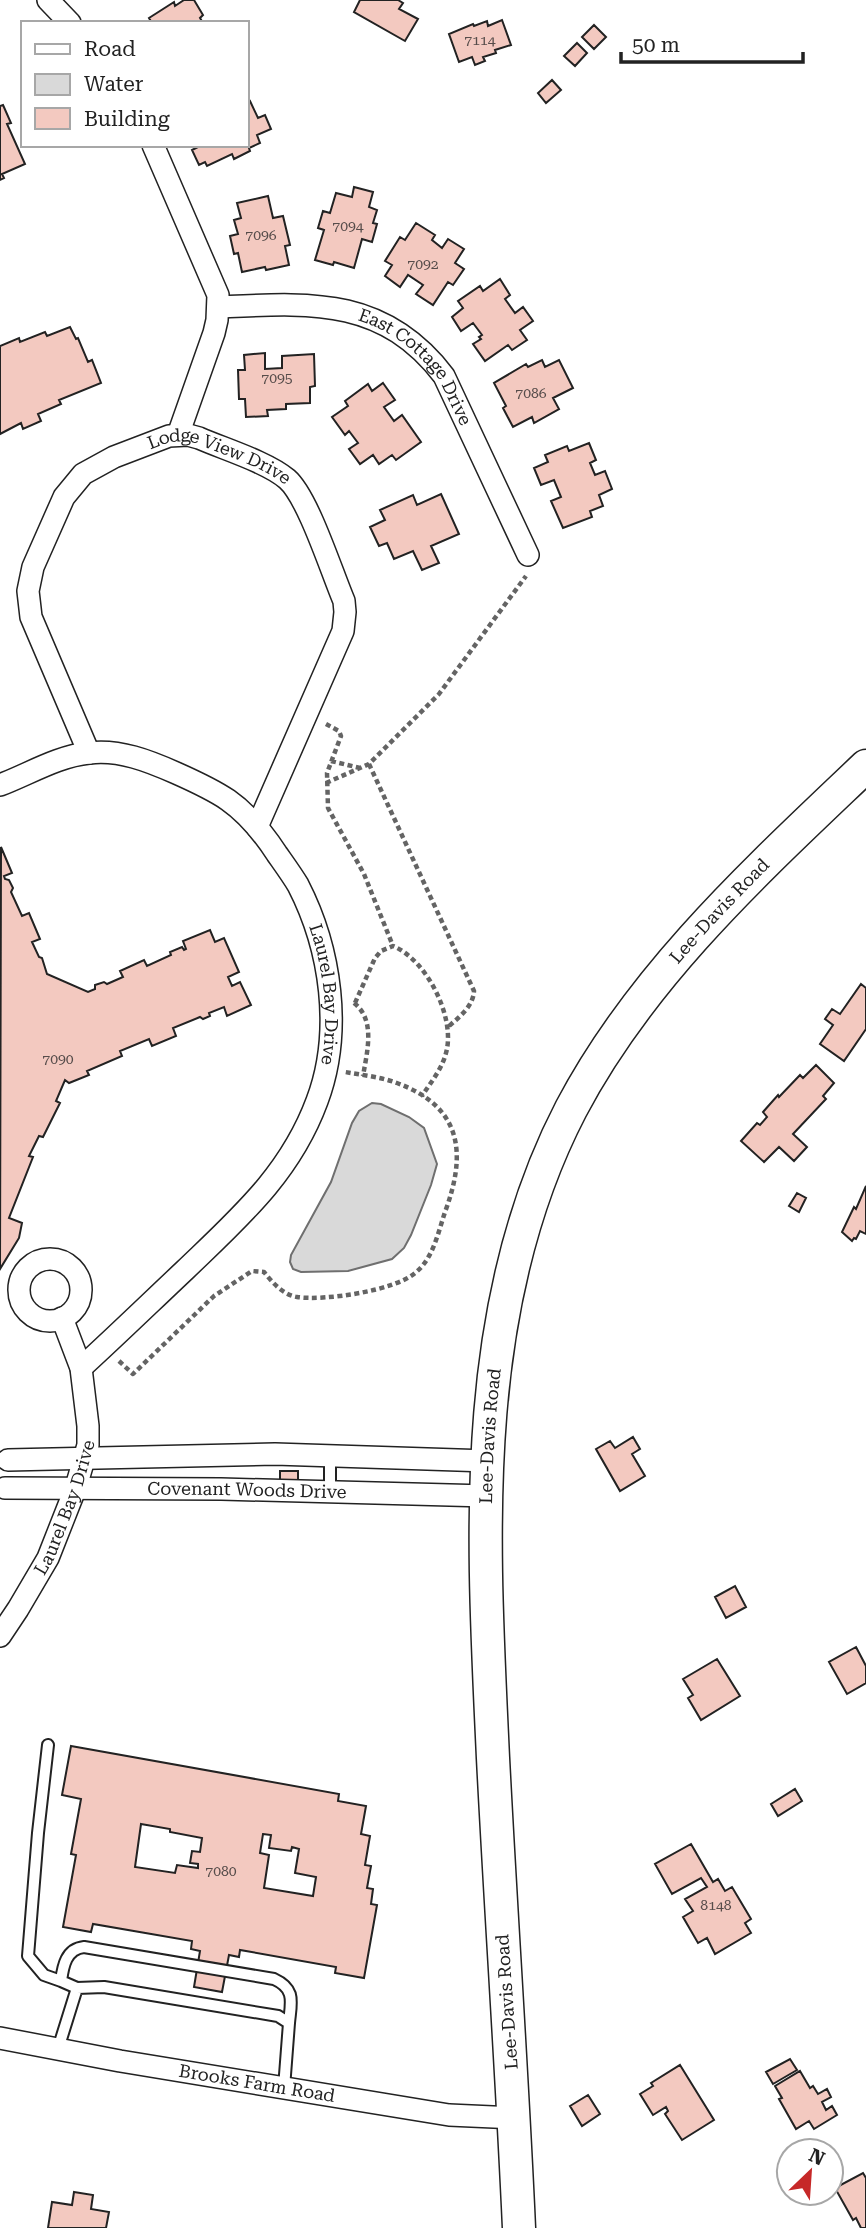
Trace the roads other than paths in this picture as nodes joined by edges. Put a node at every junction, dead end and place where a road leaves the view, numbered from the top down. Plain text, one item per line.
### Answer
1 (48, 0) edge
2 (68, 21) edge
3 (154, 147) edge
4 (218, 307) junction
5 (178, 435) junction
6 (528, 555) road end
7 (89, 753) junction
8 (866, 766) edge
9 (0, 785) edge
10 (257, 827) junction
11 (62, 1318) dead end
12 (80, 1368) junction
13 (4, 1452) edge
14 (330, 1456) junction
15 (85, 1460) junction
16 (488, 1461) junction
17 (76, 1487) junction
18 (3, 1492) edge
19 (330, 1492) junction
20 (487, 1496) junction
21 (0, 1636) edge
22 (48, 1745) dead end
23 (61, 1981) junction
24 (77, 1988) junction
25 (289, 2023) junction
26 (0, 2039) edge
27 (58, 2049) junction
28 (284, 2088) junction
29 (514, 2118) junction
30 (519, 2228) edge

1 - 2 street
3 - 4 street
4 - 5 street
4 - 6 street, East Cottage Drive
5 - 7 street, Lodge View Drive
5 - 10 street, Lodge View Drive
7 - 9 street, Laurel Bay Drive
7 - 10 street, Laurel Bay Drive
8 - 16 main road, Lee-Davis Road
10 - 12 street, Laurel Bay Drive
11 - 12 street, Laurel Bay Drive
12 - 15 street, Laurel Bay Drive
13 - 15 street, Covenant Woods Drive
13 - 18 street, Covenant Woods Drive
14 - 15 street, Covenant Woods Drive
14 - 16 street, Covenant Woods Drive
14 - 19 lane
15 - 17 street, Laurel Bay Drive
16 - 20 main road, Lee-Davis Road
17 - 18 street, Covenant Woods Drive
17 - 19 street, Covenant Woods Drive
17 - 21 street, Laurel Bay Drive
19 - 20 street, Covenant Woods Drive
20 - 29 main road, Lee-Davis Road
22 - 23 lane
23 - 24 lane
23 - 25 lane
24 - 25 lane
24 - 27 lane
25 - 28 lane
26 - 27 street, Brooks Farm Road
27 - 28 street, Brooks Farm Road
28 - 29 street, Brooks Farm Road
29 - 30 main road, Lee-Davis Road

